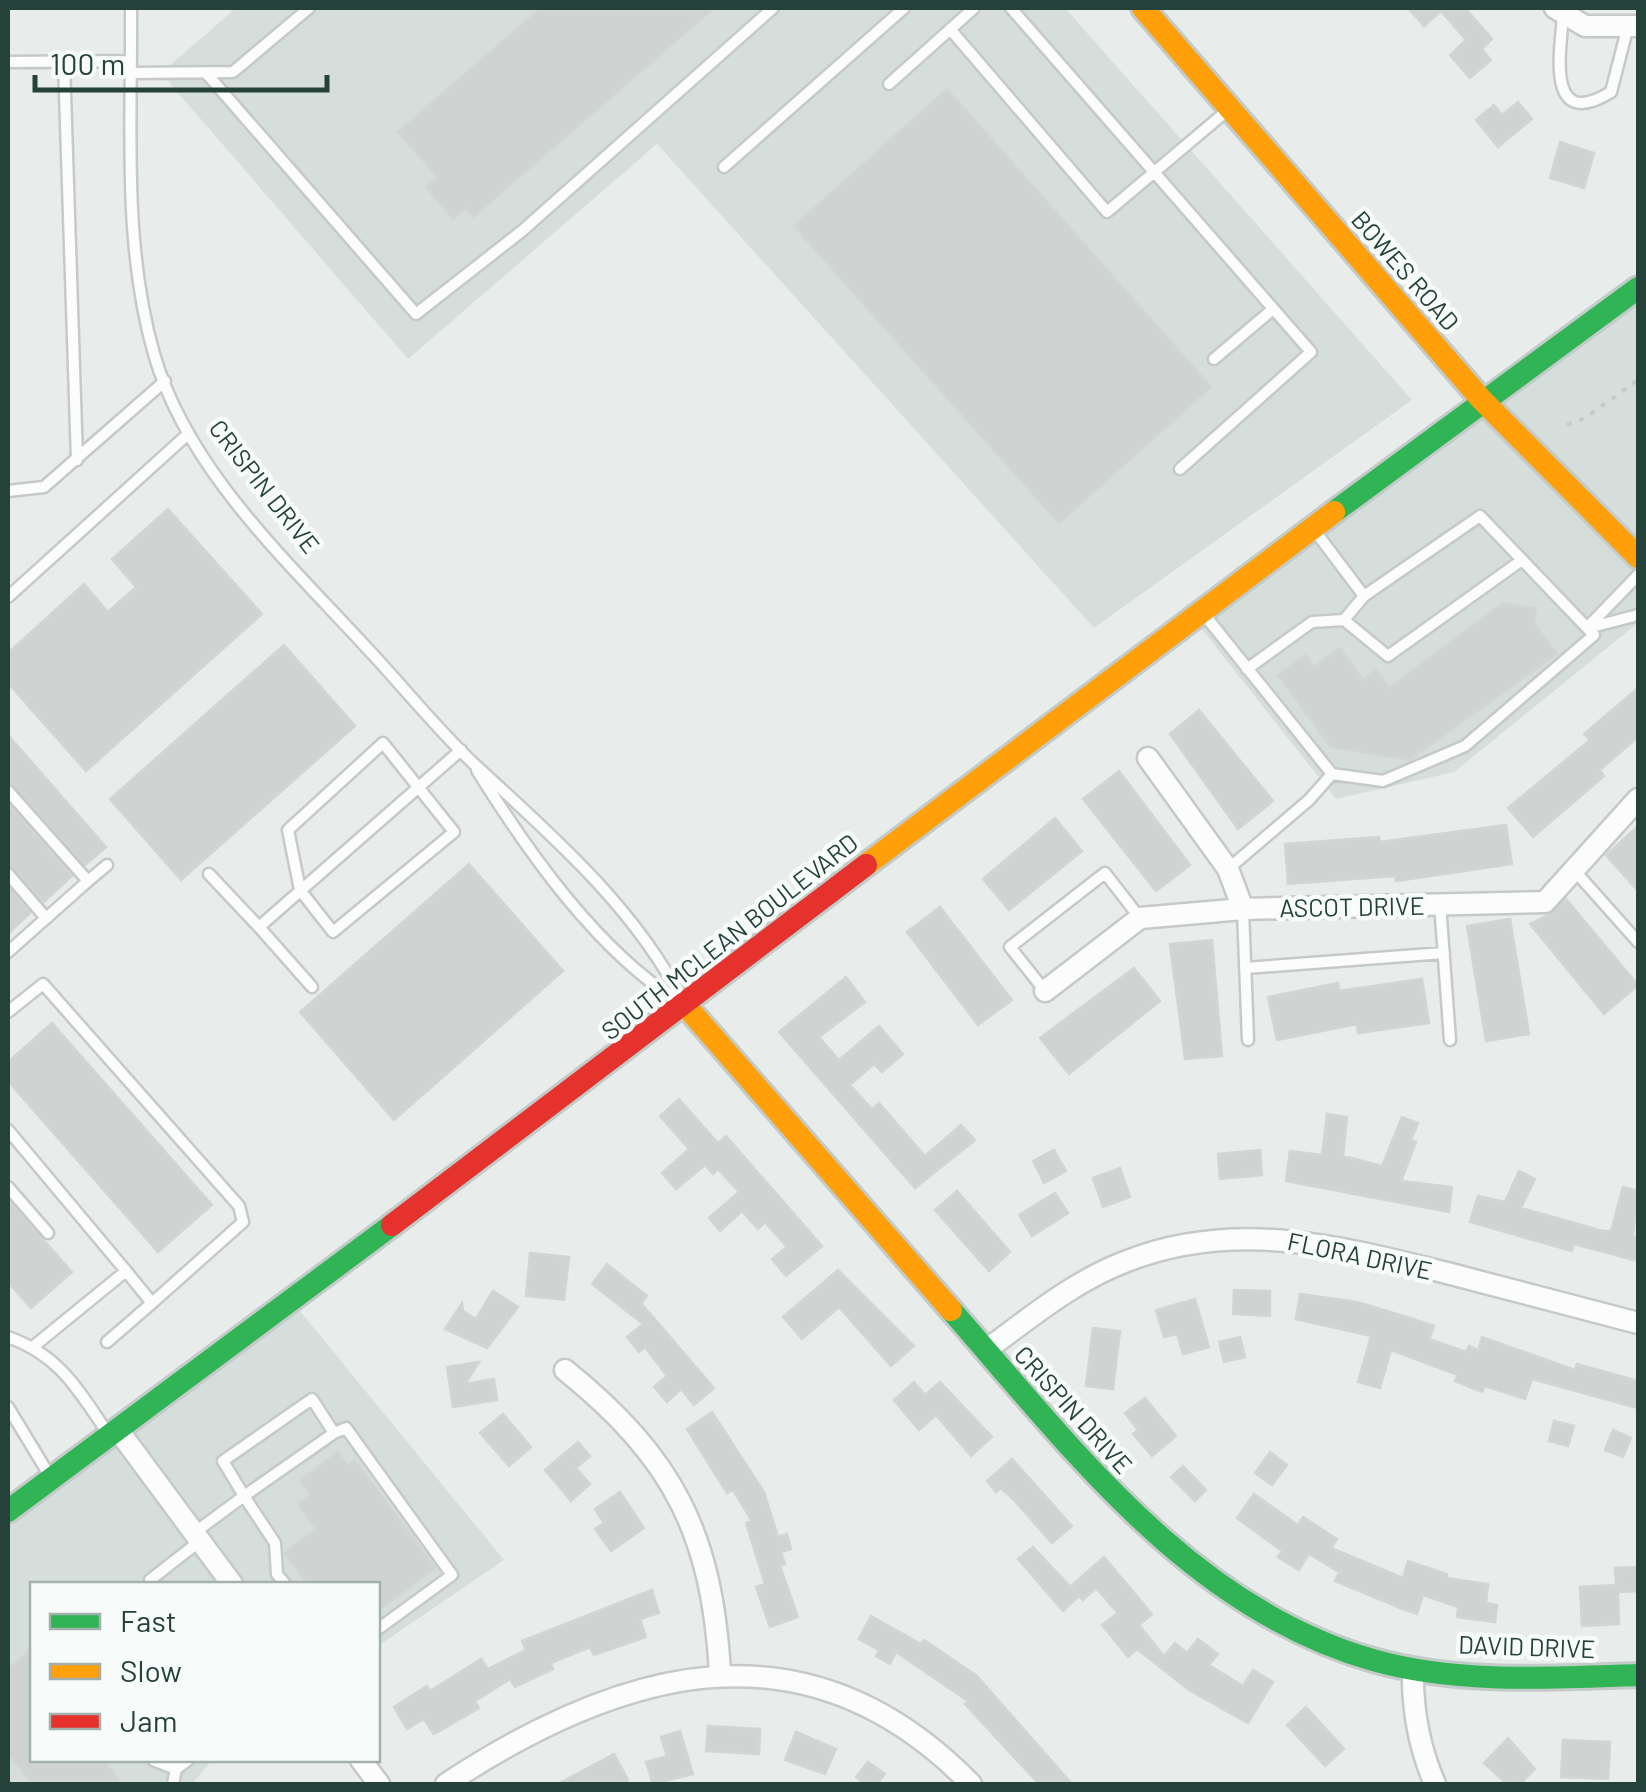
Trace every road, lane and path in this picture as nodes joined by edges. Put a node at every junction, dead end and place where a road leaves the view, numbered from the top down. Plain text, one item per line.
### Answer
1 (130, 8) edge
2 (309, 8) edge
3 (773, 8) edge
4 (904, 8) edge
5 (974, 8) edge
6 (1011, 8) edge
7 (1143, 8) edge
8 (1559, 10) edge
9 (1633, 26) edge
10 (950, 29) junction
11 (8, 62) edge
12 (64, 62) junction
13 (132, 67) junction
14 (206, 74) junction
15 (889, 84) dead end
16 (1231, 108) junction
17 (724, 167) dead end
18 (1154, 172) junction
19 (1638, 288) edge
20 (1273, 309) junction
21 (1214, 360) dead end
22 (1638, 380) edge
23 (164, 381) junction
24 (1481, 400) junction
25 (1566, 425) dead end
26 (188, 434) junction
27 (76, 460) junction
28 (1180, 469) dead end
29 (8, 491) edge
30 (1314, 529) junction
31 (1638, 557) edge
32 (1522, 560) junction
33 (1638, 575) edge
34 (1364, 596) junction
35 (8, 597) edge
36 (1202, 612) junction
37 (1638, 615) edge
38 (1344, 620) junction
39 (1587, 628) junction
40 (1248, 668) junction
41 (461, 750) junction
42 (1148, 758) dead end
43 (471, 761) junction
44 (1332, 774) junction
45 (420, 785) junction
46 (8, 791) edge
47 (1638, 799) edge
48 (107, 865) dead end
49 (1228, 869) junction
50 (1574, 870) junction
51 (8, 874) edge
52 (209, 874) dead end
53 (88, 881) junction
54 (300, 890) junction
55 (1440, 904) junction
56 (1243, 909) junction
57 (46, 918) junction
58 (1140, 918) junction
59 (259, 927) junction
60 (1638, 942) edge
61 (8, 952) edge
62 (1444, 953) junction
63 (1246, 968) junction
64 (312, 987) dead end
65 (1045, 990) joint
66 (685, 1006) junction
67 (8, 1012) edge
68 (1248, 1040) dead end
69 (1450, 1040) dead end
70 (8, 1130) edge
71 (8, 1186) edge
72 (48, 1233) dead end
73 (126, 1271) junction
74 (152, 1303) junction
75 (1638, 1322) edge
76 (8, 1337) edge
77 (107, 1342) dead end
78 (34, 1346) junction
79 (986, 1350) junction
80 (564, 1370) dead end
81 (8, 1407) edge
82 (334, 1432) junction
83 (114, 1433) junction
84 (52, 1478) junction
85 (244, 1496) junction
86 (8, 1511) edge
87 (197, 1537) junction
88 (150, 1580) dead end
89 (231, 1582) edge
90 (283, 1582) edge
91 (380, 1628) edge
92 (1413, 1669) junction
93 (720, 1673) junction
94 (1638, 1675) edge
95 (158, 1762) edge
96 (185, 1762) edge
97 (362, 1762) edge
98 (176, 1769) junction
99 (173, 1784) edge
100 (379, 1784) edge
101 (446, 1784) edge
102 (970, 1784) edge
103 (1435, 1784) edge

1 - 13 lane, CRISPIN DRIVE
2 - 14 lane
3 - 14 lane
4 - 17 lane
5 - 10 lane
6 - 18 lane
7 - 16 main road, BOWES ROAD
8 - 9 street
8 - 9 lane
10 - 15 lane
10 - 18 lane
11 - 12 lane
12 - 13 lane
12 - 27 lane
13 - 14 lane
13 - 23 lane, CRISPIN DRIVE
16 - 18 lane
16 - 24 main road, BOWES ROAD
18 - 20 lane
19 - 24 main road, SOUTH MCLEAN BOULEVARD
20 - 21 lane
20 - 28 lane
22 - 25 path
23 - 26 lane, CRISPIN DRIVE
23 - 27 lane
24 - 30 main road, SOUTH MCLEAN BOULEVARD
24 - 31 main road, BOWES ROAD
26 - 35 lane
26 - 41 lane, CRISPIN DRIVE
27 - 29 lane
30 - 34 lane
30 - 36 main road, SOUTH MCLEAN BOULEVARD
32 - 34 lane
32 - 38 lane
32 - 39 lane
33 - 39 lane
34 - 38 lane
36 - 40 lane
36 - 66 main road, SOUTH MCLEAN BOULEVARD
37 - 39 lane
38 - 40 lane
39 - 44 lane
40 - 44 lane
41 - 43 lane, CRISPIN DRIVE
41 - 45 lane
42 - 49 street
43 - 66 lane, CRISPIN DRIVE
43 - 66 lane, CRISPIN DRIVE
44 - 49 lane
45 - 54 lane
45 - 54 lane
45 - 54 lane
46 - 53 lane
47 - 50 street, ASCOT DRIVE
48 - 53 lane
49 - 56 street
50 - 55 street, ASCOT DRIVE
50 - 60 lane
51 - 57 lane
52 - 59 lane
53 - 57 lane
54 - 59 lane
55 - 56 street, ASCOT DRIVE
55 - 62 lane
56 - 58 street, ASCOT DRIVE
56 - 63 lane
57 - 61 lane
58 - 65 street
58 - 65 lane
59 - 64 lane
62 - 63 lane
62 - 69 lane
63 - 68 lane
66 - 79 main road, CRISPIN DRIVE
66 - 83 main road, SOUTH MCLEAN BOULEVARD
67 - 74 lane
70 - 73 lane
71 - 72 lane
73 - 74 lane
73 - 78 lane
74 - 77 lane
75 - 79 street, FLORA DRIVE
76 - 78 lane
78 - 83 lane
79 - 92 main road, CRISPIN DRIVE
80 - 93 street
81 - 84 lane
82 - 85 lane
82 - 85 lane
82 - 91 lane
83 - 84 main road, SOUTH MCLEAN BOULEVARD
83 - 87 street
84 - 86 main road, SOUTH MCLEAN BOULEVARD
85 - 87 lane
85 - 90 lane
87 - 88 lane
87 - 89 street
92 - 94 main road, DAVID DRIVE
92 - 103 street
93 - 101 street
93 - 102 street
95 - 98 lane
96 - 98 lane
97 - 100 street
98 - 99 lane

